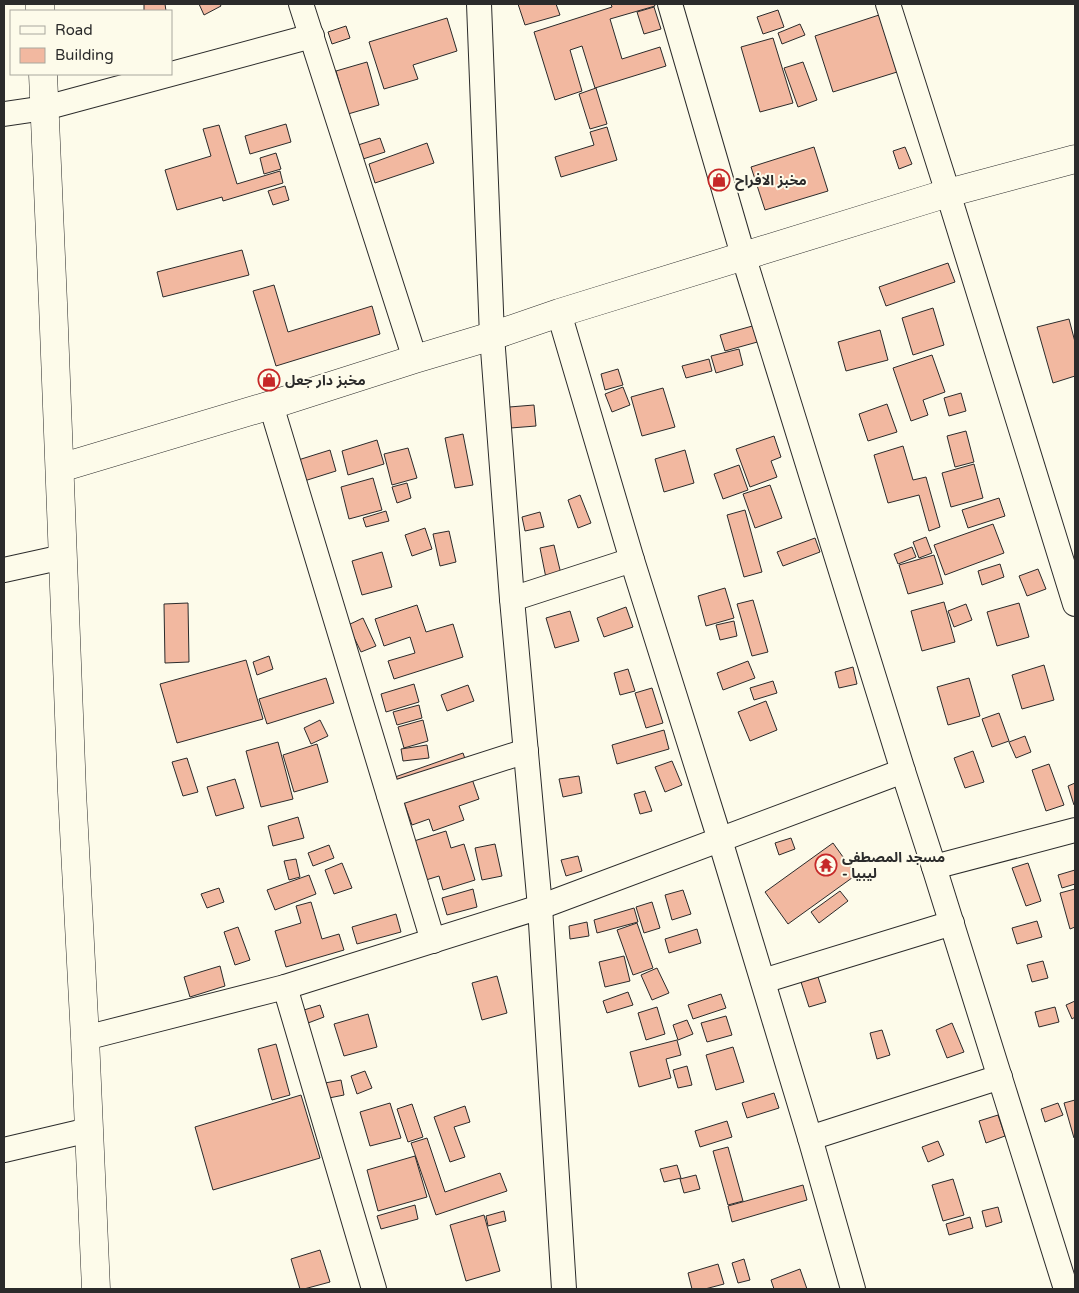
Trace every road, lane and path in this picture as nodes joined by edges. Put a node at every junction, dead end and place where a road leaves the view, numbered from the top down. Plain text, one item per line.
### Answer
1 (301, 4) edge
2 (479, 4) edge
3 (670, 4) edge
4 (888, 4) edge
5 (312, 36) junction
6 (172, 74) edge
7 (43, 75) edge
8 (167, 75) edge
9 (45, 108) junction
10 (4, 114) edge
11 (1075, 159) edge
12 (948, 192) junction
13 (742, 255) junction
14 (559, 313) junction
15 (492, 336) junction
16 (415, 359) junction
17 (271, 405) junction
18 (60, 468) junction
19 (63, 557) junction
20 (632, 560) junction
21 (4, 570) edge
22 (512, 599) junction
23 (1075, 604) edge
24 (526, 751) junction
25 (903, 771) junction
26 (389, 795) junction
27 (1075, 830) edge
28 (720, 840) junction
29 (934, 867) junction
30 (540, 907) junction
31 (952, 924) junction
32 (433, 941) junction
33 (763, 981) junction
34 (285, 987) junction
35 (85, 1038) junction
36 (1000, 1077) junction
37 (88, 1130) junction
38 (810, 1138) junction
39 (4, 1150) edge
40 (96, 1289) edge
41 (374, 1289) edge
42 (564, 1289) edge
43 (854, 1289) edge
44 (1066, 1289) edge

1 - 5 street
2 - 15 street
3 - 13 street
4 - 12 street
5 - 6 street
5 - 16 street
7 - 9 main road
8 - 9 street
9 - 10 street
9 - 18 main road
11 - 12 main road
12 - 13 main road
12 - 23 street
13 - 14 main road
13 - 25 street
14 - 15 main road
14 - 20 street
15 - 16 main road
15 - 22 street
16 - 17 main road
17 - 18 main road
17 - 26 street
18 - 19 main road
19 - 21 street
19 - 35 main road
20 - 22 street
20 - 28 street
22 - 24 street
24 - 26 street
24 - 30 street
25 - 28 street
25 - 29 street
26 - 32 street
27 - 29 street
28 - 30 street
28 - 33 street
29 - 31 street
30 - 32 street
30 - 42 street
31 - 33 street
31 - 36 street
32 - 34 street
33 - 38 street
34 - 35 street
34 - 41 street
35 - 37 main road
36 - 38 street
36 - 44 street
37 - 39 street
37 - 40 main road
38 - 43 street

